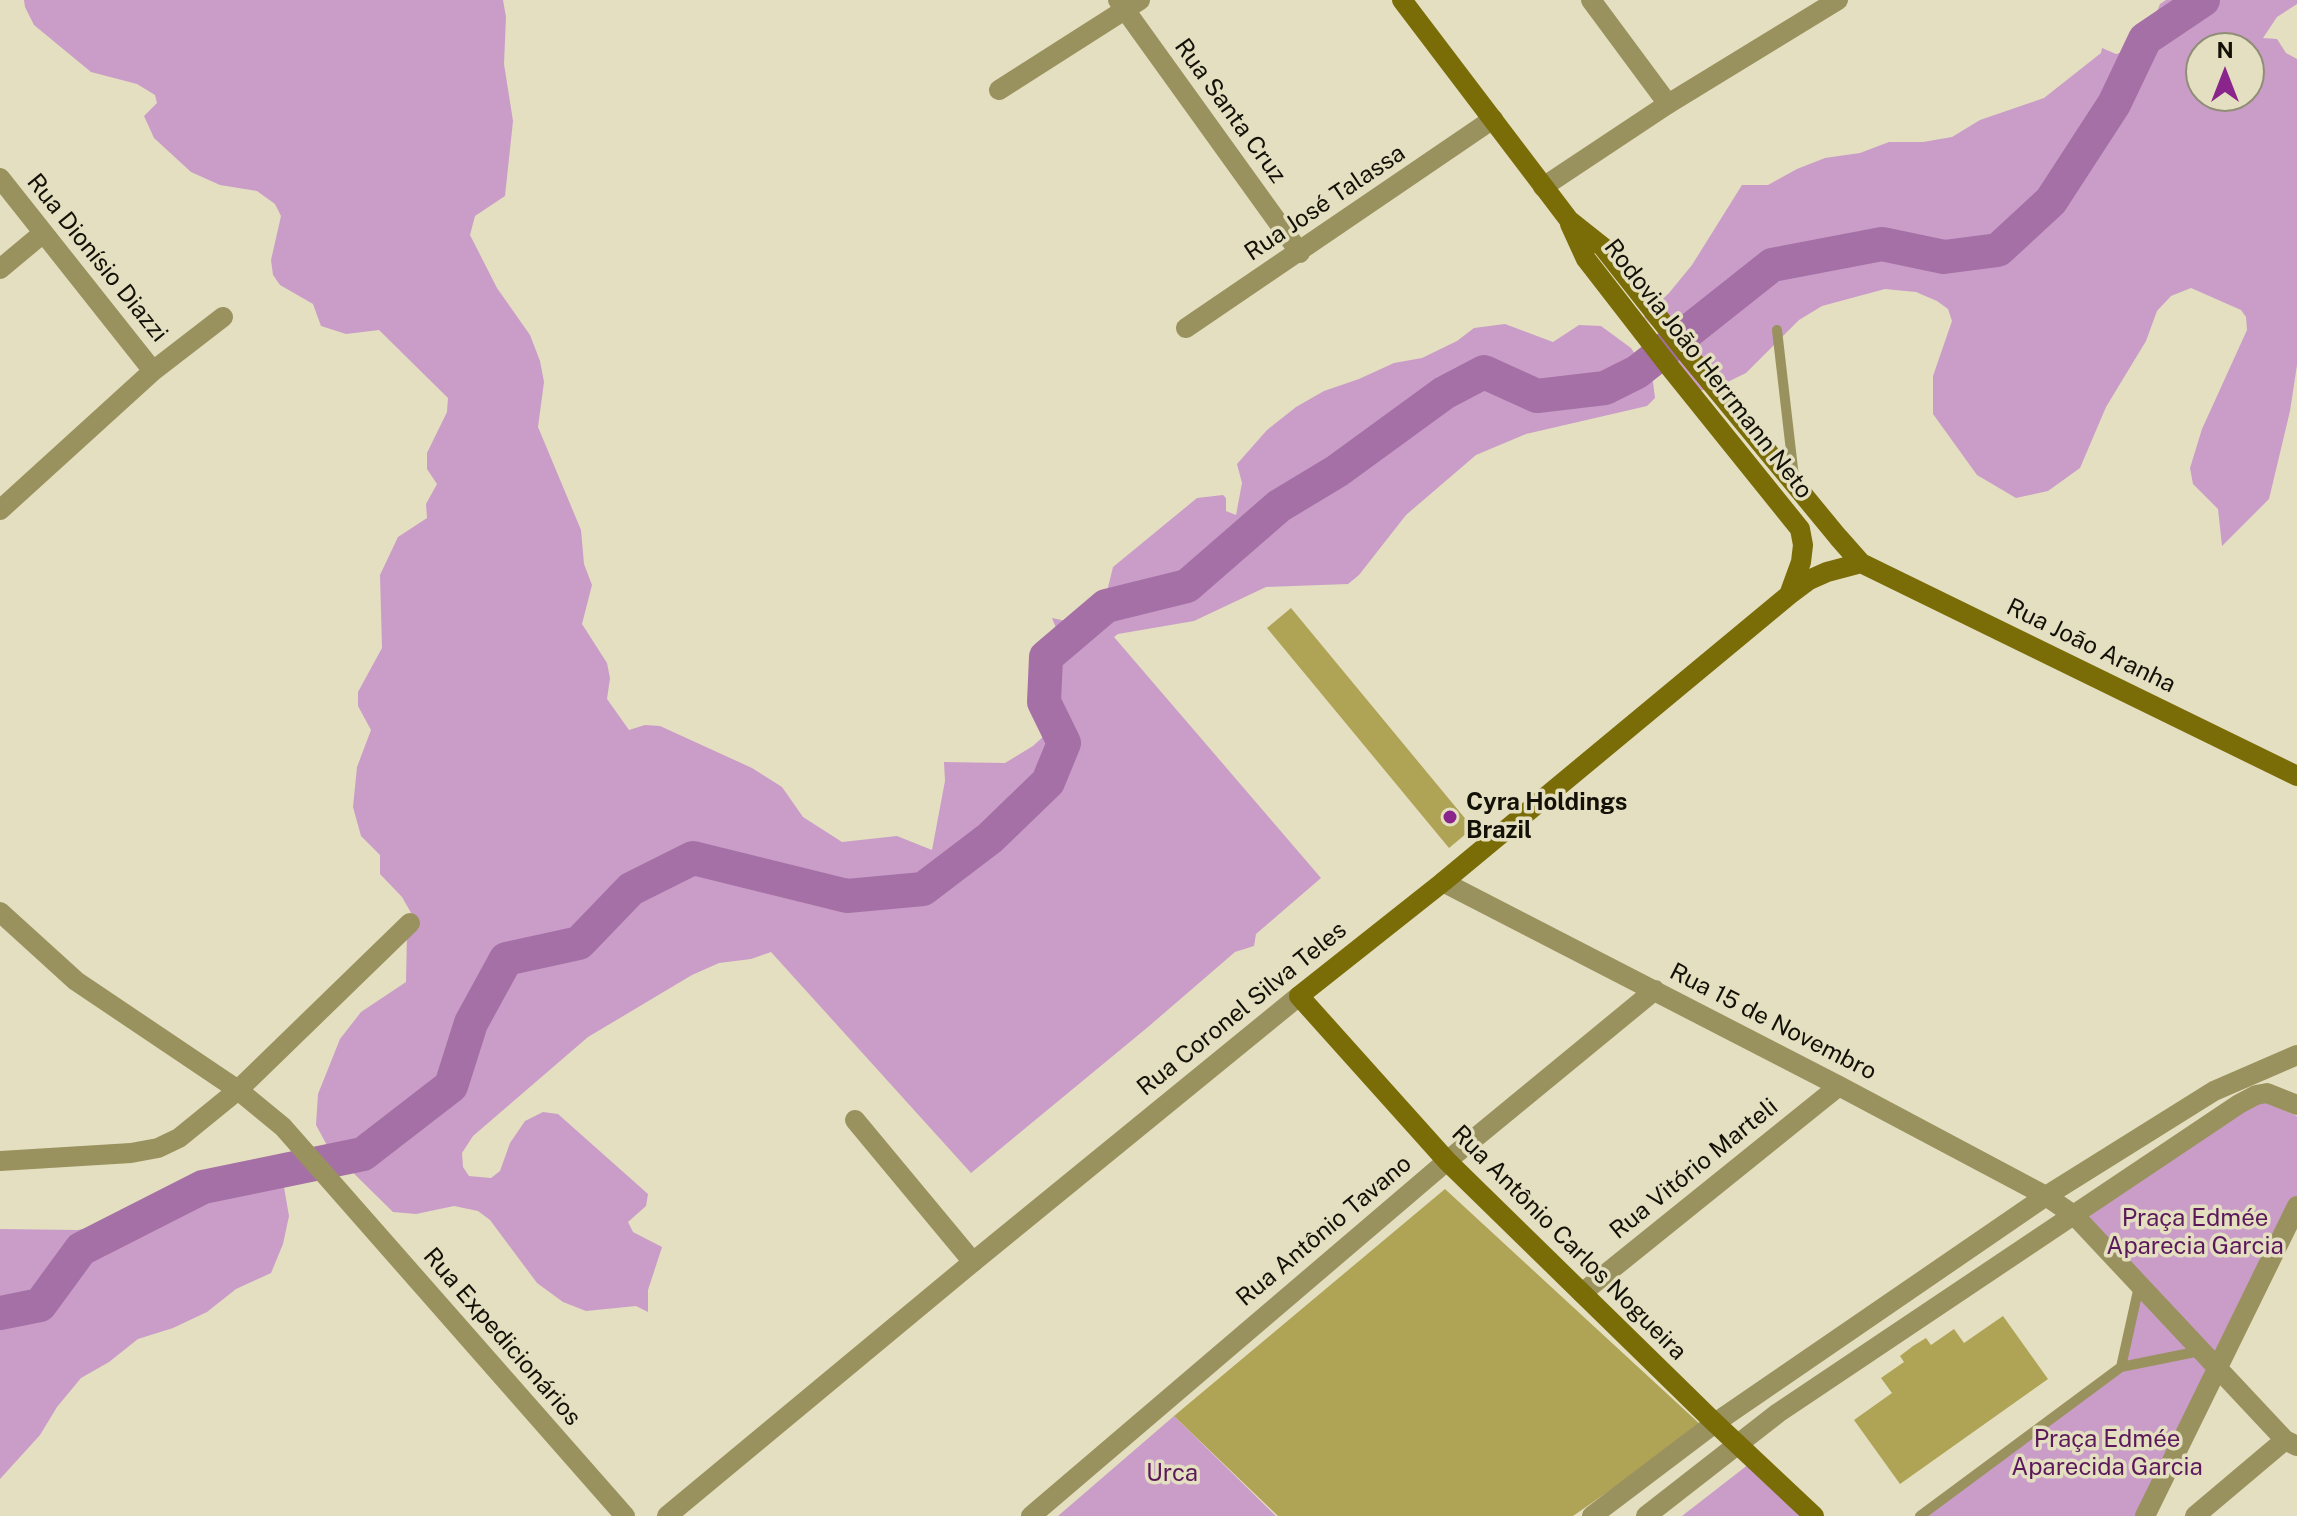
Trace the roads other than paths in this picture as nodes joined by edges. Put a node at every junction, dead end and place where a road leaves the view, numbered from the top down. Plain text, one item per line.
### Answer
1 (1402, 0) edge
2 (1591, 0) edge
3 (1838, 0) edge
4 (1127, 3) edge
5 (999, 90) dead end
6 (1668, 104) junction
7 (1493, 119) junction
8 (0, 178) edge
9 (1543, 187) junction
10 (1569, 220) junction
11 (42, 234) junction
12 (1300, 253) junction
13 (0, 269) edge
14 (223, 317) dead end
15 (1186, 328) dead end
16 (1777, 330) dead end
17 (153, 371) junction
18 (1794, 483) junction
19 (0, 510) edge
20 (1861, 563) junction
21 (1789, 595) junction
22 (2297, 776) edge
23 (1443, 882) junction
24 (0, 912) edge
25 (410, 923) dead end
26 (1655, 990) junction
27 (1299, 996) junction
28 (2297, 1055) edge
29 (1839, 1086) junction
30 (238, 1090) junction
31 (2297, 1105) edge
32 (855, 1120) dead end
33 (0, 1161) edge
34 (1447, 1161) junction
35 (2046, 1196) junction
36 (2297, 1206) edge
37 (2075, 1216) junction
38 (973, 1262) junction
39 (2139, 1286) junction
40 (1582, 1293) junction
41 (2200, 1351) junction
42 (2121, 1367) junction
43 (2216, 1369) junction
44 (1715, 1423) junction
45 (2291, 1443) edge
46 (1738, 1444) junction
47 (625, 1516) edge
48 (667, 1516) edge
49 (1031, 1516) edge
50 (1592, 1516) edge
51 (1646, 1516) edge
52 (1814, 1516) edge
53 (1920, 1516) edge
54 (2145, 1516) edge
55 (2195, 1516) edge

1 - 7 main road, Rodovia João Herrmann Neto
2 - 6 street
3 - 6 street
4 - 5 street
4 - 12 street, Rua Santa Cruz
6 - 9 street
7 - 9 main road, Rodovia João Herrmann Neto
7 - 12 street, Rua José Talassa
8 - 11 street, Rua Dionísio Diazzi
9 - 10 main road, Rodovia João Herrmann Neto
10 - 18 main road, Rodovia João Herrmann Neto
10 - 21 main road, Rodovia João Herrmann Neto
11 - 13 street
11 - 17 street, Rua Dionísio Diazzi
12 - 15 street, Rua José Talassa
14 - 17 street
16 - 18 lane
17 - 19 street
18 - 20 main road, Rodovia João Herrmann Neto
20 - 21 main road, Rua Coronel Silva Teles
20 - 22 main road, Rua João Aranha
21 - 23 main road, Rua Coronel Silva Teles
23 - 26 street, Rua 15 de Novembro
23 - 27 main road, Rua Coronel Silva Teles
24 - 30 street, Rua Expedicionários
25 - 30 street
26 - 29 street, Rua 15 de Novembro
26 - 34 street, Rua Antônio Tavano
27 - 34 main road, Rua Antônio Carlos Nogueira
27 - 38 street, Rua Coronel Silva Teles
28 - 35 street
29 - 35 street, Rua 15 de Novembro
29 - 40 street, Rua Vitório Marteli
30 - 33 street
30 - 47 street, Rua Expedicionários
31 - 37 street
32 - 38 street
34 - 40 main road, Rua Antônio Carlos Nogueira
34 - 49 street, Rua Antônio Tavano
35 - 37 street, Rua 15 de Novembro
35 - 44 street
36 - 43 street
37 - 39 street, Rua 15 de Novembro
37 - 46 street
38 - 48 street, Rua Coronel Silva Teles
39 - 41 street, Rua 15 de Novembro
39 - 42 lane
40 - 44 main road, Rua Antônio Carlos Nogueira
41 - 42 lane
41 - 43 street, Rua 15 de Novembro
42 - 53 lane
43 - 45 street, Rua 15 de Novembro
43 - 54 street
44 - 46 main road, Rua Antônio Carlos Nogueira
44 - 50 street
45 - 55 street
46 - 51 street
46 - 52 main road, Rua Antônio Carlos Nogueira

